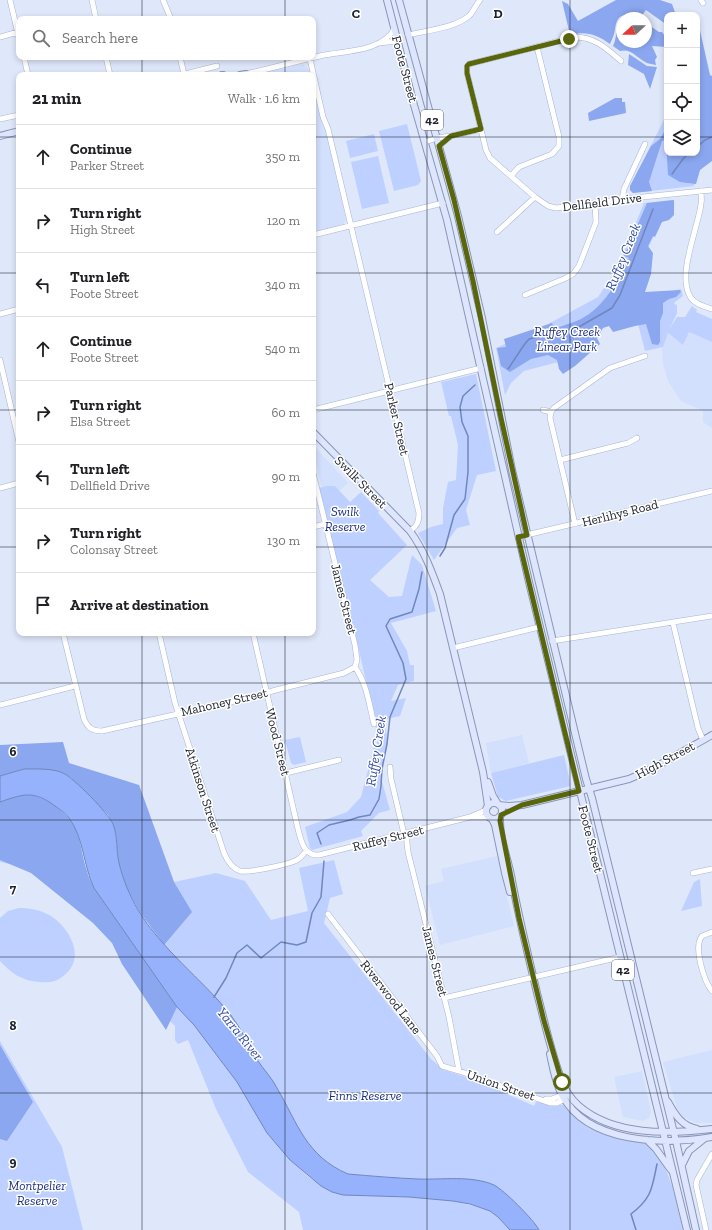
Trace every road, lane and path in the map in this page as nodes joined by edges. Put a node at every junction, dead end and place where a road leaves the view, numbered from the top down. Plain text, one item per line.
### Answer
1 (10, 0) edge
2 (92, 0) edge
3 (163, 0) edge
4 (387, 0) edge
5 (399, 0) edge
6 (480, 0) edge
7 (95, 16) edge
8 (170, 16) edge
9 (16, 26) edge
10 (394, 29) junction
11 (16, 35) edge
12 (408, 35) junction
13 (0, 37) edge
14 (397, 41) junction
15 (376, 44) junction
16 (536, 47) junction
17 (316, 57) edge
18 (25, 60) edge
19 (107, 60) edge
20 (180, 60) edge
21 (306, 60) edge
22 (310, 60) edge
23 (621, 61) dead end
24 (217, 66) dead end
25 (416, 66) junction
26 (405, 70) junction
27 (27, 72) edge
28 (109, 72) edge
29 (182, 72) edge
30 (194, 72) edge
31 (256, 72) edge
32 (313, 72) edge
33 (316, 86) edge
34 (16, 115) edge
35 (0, 119) edge
36 (481, 129) junction
37 (16, 132) edge
38 (0, 136) edge
39 (451, 136) junction
40 (436, 138) junction
41 (425, 142) junction
42 (645, 144) dead end
43 (439, 146) junction
44 (511, 176) junction
45 (712, 190) edge
46 (701, 191) junction
47 (535, 197) junction
48 (622, 199) junction
49 (454, 200) junction
50 (443, 203) junction
51 (595, 203) junction
52 (351, 226) junction
53 (497, 232) dead end
54 (316, 234) edge
55 (526, 295) dead end
56 (712, 309) edge
57 (16, 310) edge
58 (0, 314) edge
59 (645, 356) dead end
60 (0, 360) edge
61 (491, 366) junction
62 (481, 368) junction
63 (390, 391) junction
64 (316, 409) edge
65 (543, 410) dead end
66 (551, 412) junction
67 (16, 429) edge
68 (316, 435) edge
69 (637, 438) dead end
70 (560, 460) junction
71 (16, 484) edge
72 (316, 486) edge
73 (0, 488) edge
74 (712, 491) edge
75 (325, 524) junction
76 (575, 524) junction
77 (316, 526) edge
78 (410, 531) junction
79 (527, 535) junction
80 (518, 537) junction
81 (712, 616) edge
82 (673, 623) junction
83 (539, 627) junction
84 (64, 636) edge
85 (160, 636) edge
86 (254, 636) edge
87 (552, 641) junction
88 (453, 648) junction
89 (355, 667) junction
90 (75, 686) junction
91 (267, 693) junction
92 (0, 705) edge
93 (178, 714) junction
94 (374, 724) dead end
95 (712, 735) edge
96 (703, 740) junction
97 (339, 760) dead end
98 (390, 767) dead end
99 (483, 772) junction
100 (286, 773) junction
101 (589, 789) junction
102 (579, 791) junction
103 (498, 805) junction
104 (522, 805) junction
105 (487, 808) junction
106 (501, 815) junction
107 (470, 817) junction
108 (490, 818) junction
109 (404, 834) junction
110 (306, 851) junction
111 (712, 869) edge
112 (693, 873) dead end
113 (328, 914) dead end
114 (519, 918) junction
115 (712, 932) edge
116 (620, 957) junction
117 (534, 977) junction
118 (712, 991) edge
119 (444, 998) junction
120 (459, 1071) junction
121 (565, 1096) junction
122 (665, 1098) junction
123 (712, 1129) edge
124 (703, 1130) junction
125 (673, 1131) junction
126 (662, 1132) junction
127 (712, 1137) edge
128 (705, 1138) junction
129 (647, 1140) junction
130 (665, 1141) junction
131 (676, 1141) junction
132 (712, 1154) edge
133 (682, 1166) junction
134 (674, 1174) junction
135 (687, 1230) edge
136 (696, 1230) edge
137 (706, 1230) edge

1 - 9 street
2 - 7 street
3 - 8 street
4 - 10 main road, Foote Street / 42
5 - 12 main road, Foote Street / 42
6 - 12 street
10 - 14 main road, Foote Street / 42
10 - 15 street
11 - 13 street
12 - 14 main road
12 - 25 main road, Foote Street / 42
14 - 15 street
14 - 26 main road, Foote Street / 42
15 - 17 street
16 - 23 street
16 - 36 street, Dellfield Drive
16 - 44 street
18 - 27 street
19 - 28 street
20 - 29 street
21 - 31 street
22 - 32 street, Parker Street
24 - 30 street
25 - 26 main road
25 - 40 main road, Foote Street / 42
26 - 41 main road, Foote Street / 42
33 - 52 street, Parker Street
34 - 35 street
36 - 39 street
36 - 44 street, Dellfield Drive
37 - 38 main road
39 - 40 street
39 - 43 street
40 - 41 street
40 - 43 main road, Foote Street / 42
41 - 50 main road, Foote Street / 42
42 - 48 street
43 - 49 main road, Foote Street / 42
44 - 47 street, Dellfield Drive
45 - 46 street, Dellfield Drive
46 - 48 street, Dellfield Drive
46 - 56 street
47 - 51 street, Dellfield Drive
47 - 53 street
48 - 51 street, Dellfield Drive
49 - 50 main road
49 - 61 main road, Foote Street / 42
50 - 52 street
50 - 62 main road, Foote Street / 42
51 - 55 street
52 - 54 street
52 - 63 street, Parker Street
57 - 58 street
59 - 66 street
60 - 67 street
61 - 62 main road
61 - 79 main road, Foote Street / 42
62 - 63 street
62 - 80 main road, Foote Street / 42
63 - 64 street
63 - 78 street, Parker Street
65 - 66 street
66 - 70 street
68 - 78 main road, Swilk Street
69 - 70 street
70 - 76 street
71 - 73 street
72 - 75 street, James Street
74 - 76 street, Herlihys Road
75 - 77 street
75 - 89 street, James Street
76 - 79 street, Herlihys Road
78 - 88 main road
79 - 80 street, Herlihys Road
79 - 87 main road, Foote Street / 42
80 - 83 main road, Foote Street / 42
81 - 82 street
82 - 87 street
82 - 96 street
83 - 88 street
83 - 102 main road, Foote Street / 42
84 - 90 street
85 - 93 street, Atkinson Street
86 - 91 street, Wood Street
87 - 101 main road, Foote Street / 42
88 - 99 main road
89 - 91 street, Mahoney Street
89 - 94 street
90 - 92 street
90 - 93 street, Mahoney Street
91 - 93 street, Mahoney Street
91 - 100 street, Wood Street
93 - 110 street, Atkinson Street
95 - 96 main road, High Street
96 - 101 main road, High Street
97 - 100 street
98 - 109 street, James Street
99 - 103 main road
99 - 105 main road
100 - 110 street, Wood Street
101 - 102 main road, High Street
101 - 122 main road, Foote Street / 42
102 - 104 main road, High Street
102 - 116 main road, Foote Street / 42
103 - 104 main road, High Street
103 - 105 main road
103 - 106 main road
104 - 106 main road, High Street
105 - 107 street, Ruffey Street
105 - 108 main road
106 - 108 main road
106 - 114 main road
107 - 108 street, Ruffey Street
107 - 109 street, Ruffey Street
108 - 114 main road
109 - 110 street, Ruffey Street
109 - 119 street, James Street
111 - 112 street
113 - 120 street, Riverwood Lane
114 - 117 main road
115 - 118 street
116 - 117 street
116 - 126 main road, Foote Street / 42
117 - 119 street
117 - 121 main road
119 - 120 street, James Street
120 - 121 street, Union Street
121 - 126 main road
121 - 129 main road
122 - 124 main road, 42
122 - 125 main road, Foote Street
123 - 124 main road, 42
124 - 125 main road, 42
125 - 126 main road
125 - 131 main road, Foote Street
126 - 130 main road, Foote Street / 42
127 - 128 main road
128 - 131 main road
128 - 133 main road
129 - 130 main road
129 - 134 main road
130 - 131 main road
130 - 134 main road, Foote Street
131 - 133 main road, Foote Street
132 - 137 street
133 - 136 main road, Foote Street
134 - 135 main road, Foote Street

